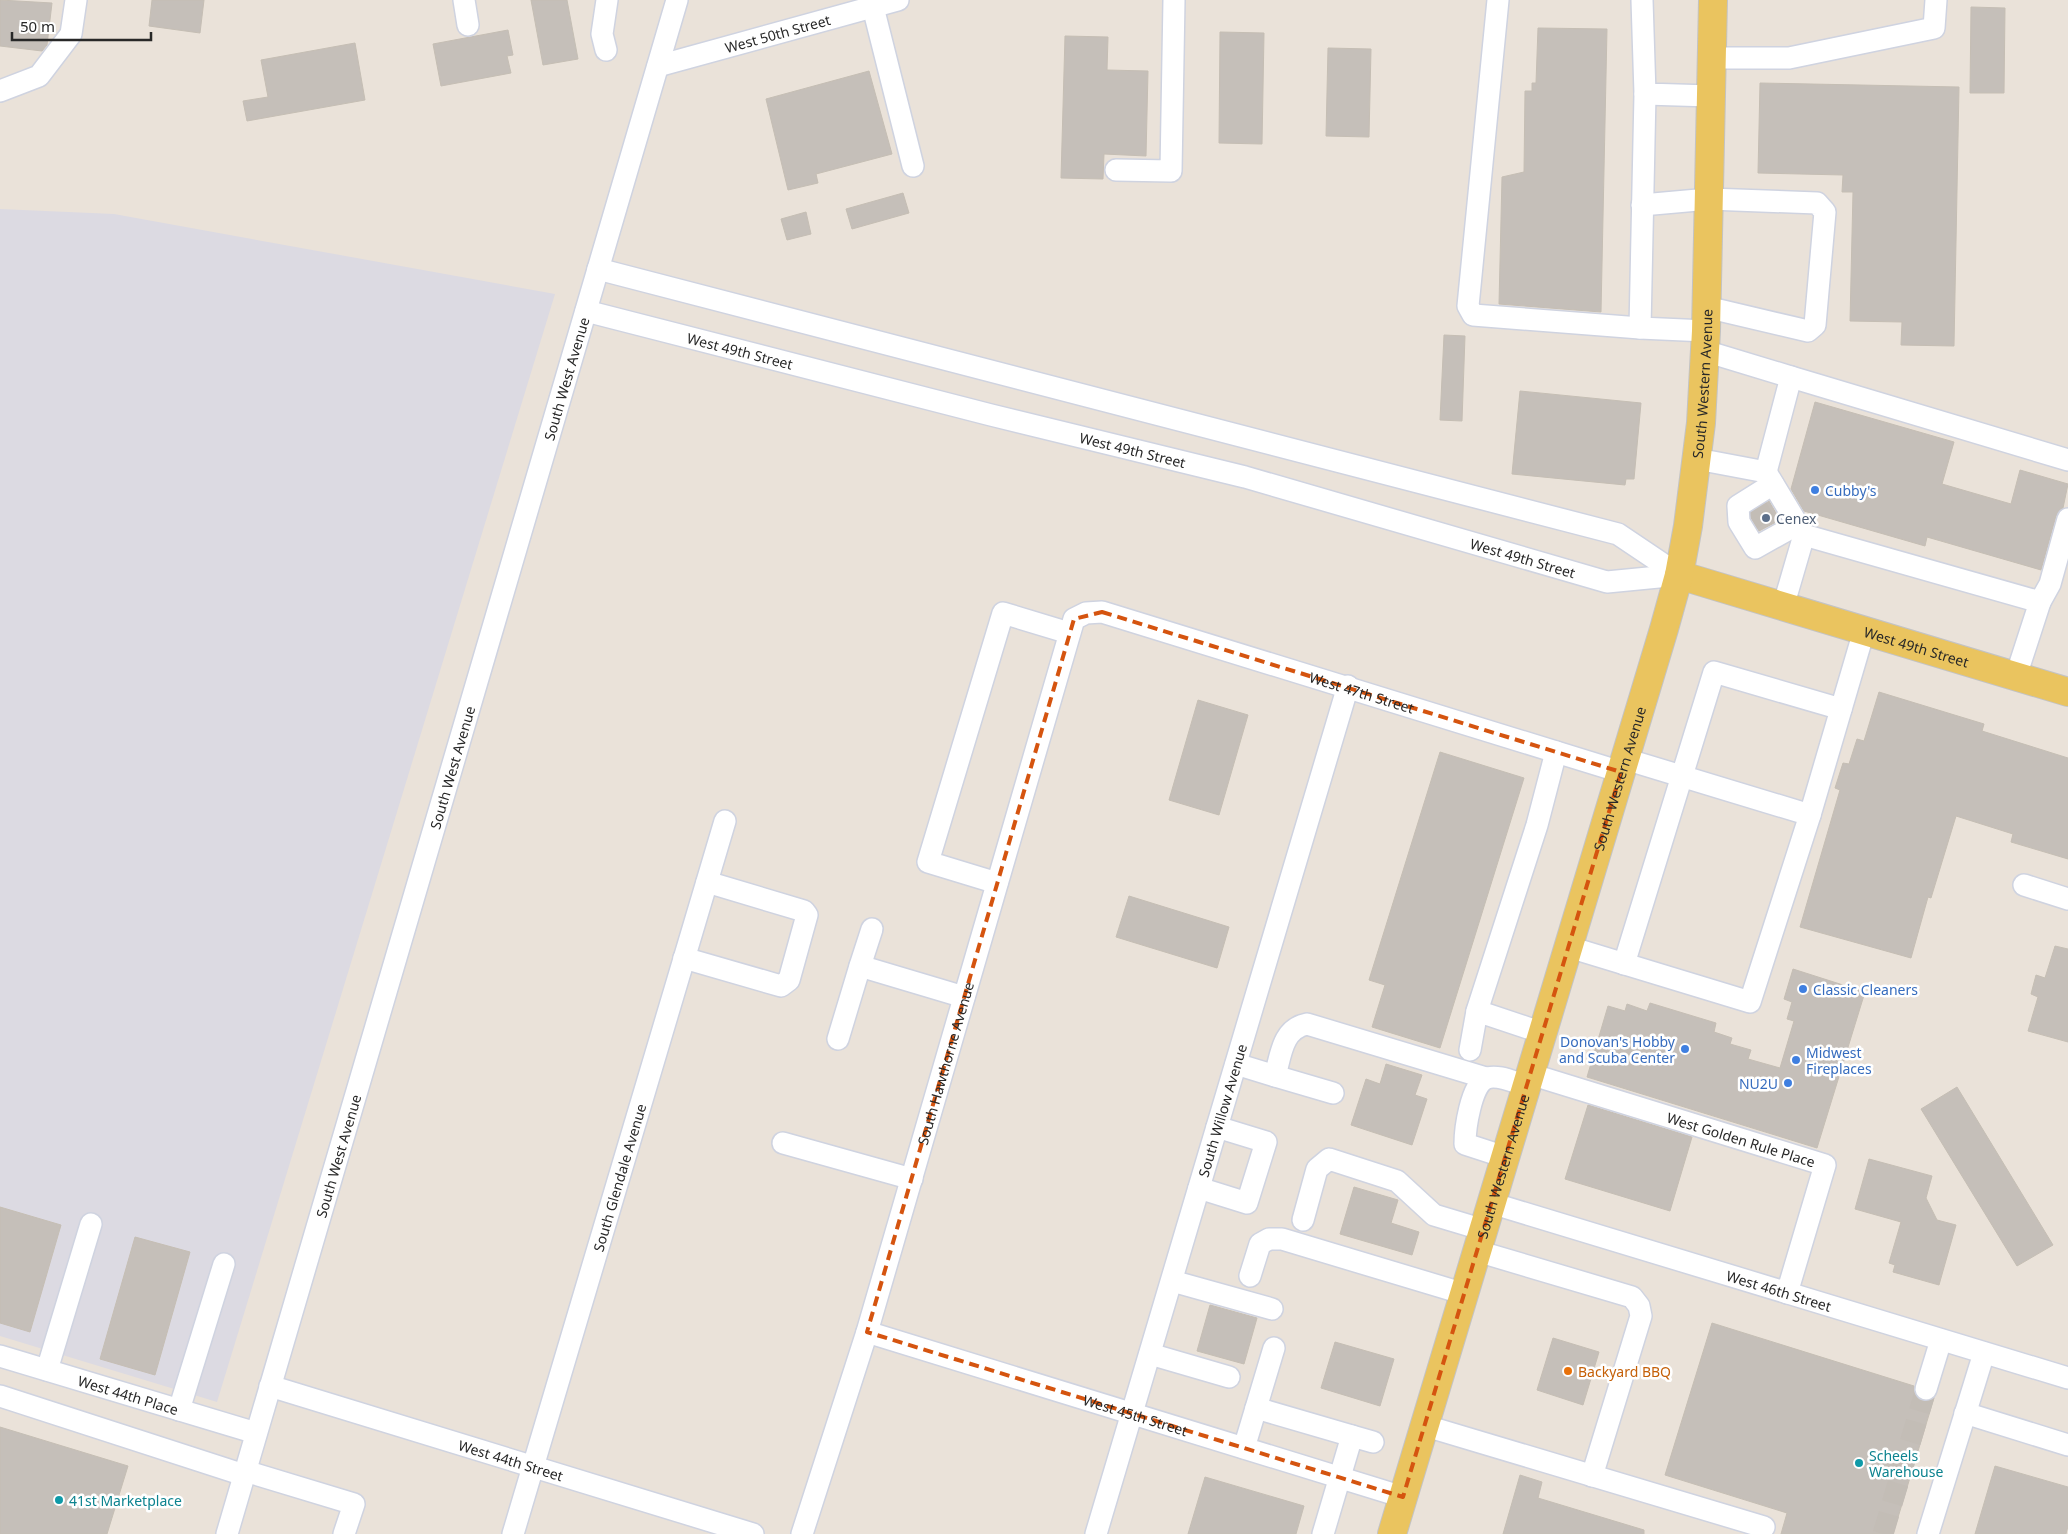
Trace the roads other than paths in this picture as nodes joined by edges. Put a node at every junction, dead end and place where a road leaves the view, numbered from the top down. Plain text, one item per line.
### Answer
1 (76, 0) edge
2 (464, 0) edge
3 (607, 0) edge
4 (677, 0) edge
5 (898, 0) edge
6 (1174, 0) edge
7 (1498, 0) edge
8 (1642, 0) edge
9 (1713, 0) edge
10 (1936, 0) edge
11 (872, 7) junction
12 (468, 25) dead end
13 (606, 50) dead end
14 (1711, 58) junction
15 (658, 66) junction
16 (0, 91) edge
17 (1644, 94) junction
18 (1711, 96) junction
19 (913, 166) dead end
20 (1116, 170) dead end
21 (1708, 199) junction
22 (1642, 205) junction
23 (598, 269) junction
24 (586, 311) junction
25 (1640, 328) junction
26 (1706, 330) junction
27 (1791, 377) junction
28 (1697, 459) junction
29 (2068, 460) edge
30 (1769, 478) junction
31 (2068, 519) edge
32 (1801, 530) junction
33 (1678, 575) junction
34 (2040, 602) junction
35 (1783, 606) junction
36 (1102, 612) joint
37 (1864, 631) junction
38 (1069, 633) junction
39 (2016, 676) junction
40 (1348, 686) junction
41 (2068, 692) edge
42 (1841, 709) junction
43 (1556, 752) junction
44 (1623, 766) junction
45 (1683, 776) junction
46 (1810, 815) junction
47 (725, 821) dead end
48 (707, 882) junction
49 (997, 883) junction
50 (2024, 885) dead end
51 (2068, 898) edge
52 (872, 929) dead end
53 (1569, 947) junction
54 (684, 958) junction
55 (1624, 964) junction
56 (860, 966) junction
57 (964, 996) junction
58 (1477, 1011) junction
59 (1543, 1032) junction
60 (838, 1039) dead end
61 (1470, 1050) dead end
62 (1236, 1064) junction
63 (1275, 1076) junction
64 (1486, 1078) junction
65 (1529, 1080) junction
66 (1333, 1093) dead end
67 (1217, 1127) junction
68 (783, 1143) dead end
69 (1505, 1157) junction
70 (912, 1179) junction
71 (1199, 1188) junction
72 (1492, 1203) junction
73 (1302, 1220) dead end
74 (91, 1224) dead end
75 (1481, 1240) junction
76 (224, 1264) dead end
77 (1250, 1276) dead end
78 (1172, 1280) junction
79 (1787, 1293) junction
80 (1465, 1294) junction
81 (1272, 1309) dead end
82 (867, 1332) junction
83 (1941, 1340) junction
84 (1274, 1348) dead end
85 (1984, 1353) junction
86 (1150, 1354) junction
87 (0, 1356) edge
88 (47, 1370) junction
89 (1229, 1378) dead end
90 (2068, 1378) edge
91 (270, 1386) junction
92 (1926, 1389) tunnel mouth
93 (0, 1396) edge
94 (1256, 1408) junction
95 (179, 1410) junction
96 (1965, 1413) junction
97 (1132, 1414) junction
98 (1426, 1426) junction
99 (256, 1433) junction
100 (1352, 1436) junction
101 (1373, 1442) dead end
102 (2068, 1444) edge
103 (1244, 1448) junction
104 (533, 1467) junction
105 (245, 1473) junction
106 (1592, 1476) junction
107 (1340, 1478) junction
108 (1404, 1497) junction
109 (1764, 1527) dead end
110 (227, 1534) edge
111 (344, 1534) edge
112 (513, 1534) edge
113 (753, 1534) edge
114 (802, 1534) edge
115 (1096, 1534) edge
116 (1323, 1534) edge
117 (1392, 1534) edge
118 (1928, 1534) edge

1 - 16 street
2 - 12 street
3 - 13 street
4 - 15 street, South West Avenue
5 - 11 street, West 50th Street
6 - 20 street
7 - 25 street
8 - 17 street
9 - 14 main road, South Western Avenue
10 - 14 street
11 - 15 street, West 50th Street
11 - 19 street
14 - 18 main road, South Western Avenue
15 - 23 street, South West Avenue
17 - 18 street
17 - 22 street
18 - 21 main road, South Western Avenue
21 - 22 street
21 - 26 main road, South Western Avenue
21 - 26 street
22 - 25 street
23 - 24 street, South West Avenue
23 - 33 street, West 49th Street
24 - 33 street, West 49th Street
24 - 91 street, South West Avenue
25 - 26 street
26 - 27 street
26 - 28 main road, South Western Avenue
27 - 29 street
27 - 30 street
28 - 30 street
28 - 33 main road, South Western Avenue
30 - 32 street
30 - 32 street
31 - 34 street
32 - 34 street
32 - 35 street
33 - 35 main road, West 49th Street
33 - 44 main road, South Western Avenue
34 - 39 street
35 - 37 main road, West 49th Street
36 - 38 street, South Hawthorne Avenue
36 - 40 street, West 47th Street
37 - 39 main road, West 49th Street
37 - 42 street
38 - 49 street, South Hawthorne Avenue
38 - 49 street
39 - 41 main road, West 49th Street
40 - 43 street, West 47th Street
40 - 62 street, South Willow Avenue
42 - 45 street
42 - 46 street
43 - 44 street, West 47th Street
43 - 58 street
44 - 45 street, West 47th Street
44 - 53 main road, South Western Avenue
45 - 46 street, West 47th Street
45 - 55 street
46 - 55 street
47 - 48 street, South Glendale Avenue
48 - 54 street, South Glendale Avenue
48 - 54 street
49 - 57 street, South Hawthorne Avenue
50 - 51 street
52 - 56 street
53 - 55 street
53 - 59 main road, South Western Avenue
54 - 104 street, South Glendale Avenue
56 - 57 street
56 - 60 street
57 - 70 street, South Hawthorne Avenue
58 - 59 street
58 - 61 street
59 - 65 main road, South Western Avenue
62 - 63 street
62 - 67 street, South Willow Avenue
63 - 64 street
63 - 66 street
64 - 65 street
64 - 69 street
65 - 69 main road, South Western Avenue
65 - 79 street, West Golden Rule Place
67 - 71 street, South Willow Avenue
67 - 71 street
68 - 70 street
69 - 72 main road, South Western Avenue
70 - 82 street, South Hawthorne Avenue
71 - 78 street, South Willow Avenue
72 - 75 main road, South Western Avenue
72 - 79 street, West 46th Street
73 - 75 street
74 - 88 street
75 - 80 main road, South Western Avenue
75 - 106 street
76 - 95 street
77 - 80 street
78 - 81 street
78 - 86 street, South Willow Avenue
79 - 83 street, West 46th Street
80 - 98 main road, South Western Avenue
82 - 97 street, West 45th Street
82 - 114 street, South Hawthorne Avenue
83 - 85 street, West 46th Street
83 - 92 street
84 - 94 street
85 - 90 street, West 46th Street
85 - 96 street
86 - 89 street
86 - 97 street, South Willow Avenue
87 - 88 street, West 44th Place
88 - 95 street, West 44th Place
91 - 99 street, South West Avenue
91 - 104 street, West 44th Street
93 - 105 street
94 - 100 street
94 - 103 street
95 - 99 street, West 44th Place
96 - 102 street
96 - 118 street
97 - 103 street, West 45th Street
97 - 115 street, South Willow Avenue
98 - 106 street
98 - 108 main road, South Western Avenue
99 - 105 street, South West Avenue
100 - 101 street
100 - 107 street
103 - 107 street, West 45th Street
104 - 112 street, South Glendale Avenue
104 - 113 street, West 44th Street
105 - 110 street, South West Avenue
105 - 111 street
106 - 109 street
107 - 108 street, West 45th Street
107 - 116 street
108 - 117 main road, South Western Avenue

